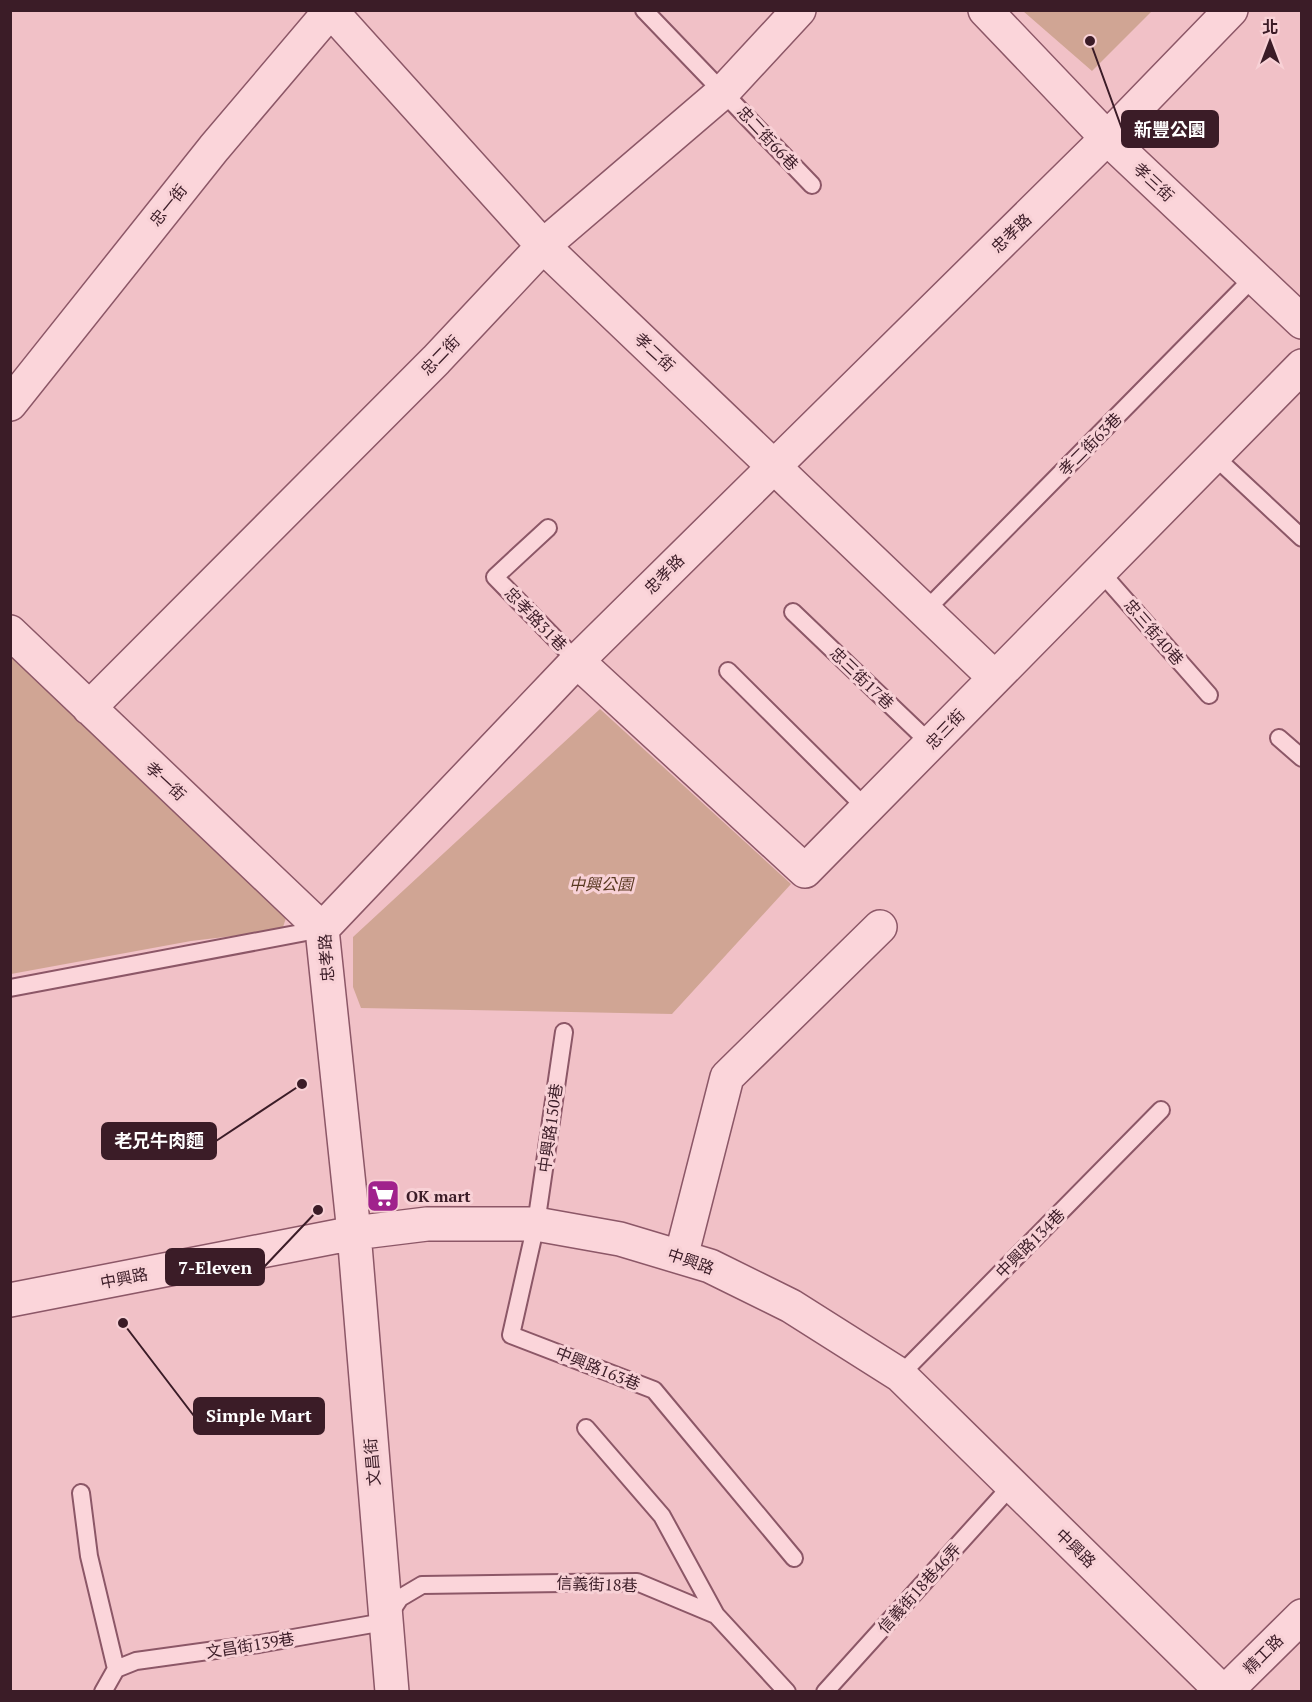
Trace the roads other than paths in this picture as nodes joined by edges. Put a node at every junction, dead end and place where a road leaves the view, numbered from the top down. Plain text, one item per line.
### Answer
1 (331, 10) edge
2 (644, 10) edge
3 (799, 10) edge
4 (986, 10) edge
5 (1231, 10) edge
6 (724, 91) junction
7 (1107, 138) junction
8 (812, 185) dead end
9 (543, 246) junction
10 (1255, 276) junction
11 (1302, 322) edge
12 (1302, 366) edge
13 (10, 404) edge
14 (1214, 455) junction
15 (774, 464) junction
16 (548, 528) dead end
17 (1302, 538) edge
18 (1099, 570) junction
19 (793, 612) dead end
20 (924, 612) junction
21 (10, 632) edge
22 (577, 661) junction
23 (728, 671) dead end
24 (994, 677) junction
25 (1209, 695) dead end
26 (89, 708) junction
27 (1279, 738) dead end
28 (931, 744) junction
29 (1302, 758) edge
30 (866, 808) junction
31 (880, 927) dead end
32 (322, 929) junction
33 (10, 988) edge
34 (564, 1032) dead end
35 (1161, 1110) dead end
36 (536, 1224) junction
37 (354, 1233) junction
38 (681, 1257) junction
39 (10, 1300) edge
40 (900, 1375) junction
41 (586, 1428) dead end
42 (1012, 1485) junction
43 (81, 1493) dead end
44 (794, 1558) dead end
45 (716, 1615) junction
46 (1302, 1616) edge
47 (384, 1622) junction
48 (116, 1668) junction
49 (103, 1692) edge
50 (392, 1692) edge
51 (787, 1692) edge
52 (825, 1692) edge
53 (1224, 1692) edge

1 - 9 street, 孝二街
1 - 13 street, 忠一街
2 - 6 lane, 忠二街66巷
3 - 6 street, 忠二街
4 - 7 street, 孝三街
5 - 7 street, 忠孝路
6 - 8 lane, 忠二街66巷
6 - 9 street, 忠二街
7 - 10 street, 孝三街
7 - 15 street, 忠孝路
9 - 15 street, 孝二街
9 - 26 street, 忠二街
10 - 11 street, 孝三街
10 - 20 lane, 孝二街63巷
12 - 14 street, 忠三街
14 - 17 lane
14 - 18 street, 忠三街
15 - 20 street, 孝二街
15 - 22 street, 忠孝路
16 - 22 lane, 忠孝路31巷
18 - 24 street, 忠三街
18 - 25 lane, 忠三街40巷
19 - 28 lane, 忠三街17巷
20 - 24 street, 孝二街
21 - 26 street, 孝一街
22 - 30 street, 忠三街
22 - 32 street, 忠孝路
23 - 30 lane
24 - 28 street, 忠三街
26 - 32 street, 孝一街
27 - 29 lane
28 - 30 street, 忠三街
31 - 38 street
32 - 33 lane
32 - 37 street, 忠孝路
34 - 36 lane, 中興路150巷
35 - 40 lane, 中興路134巷
36 - 37 street, 中興路
36 - 38 street, 中興路
36 - 44 lane, 中興路163巷
37 - 39 street, 中興路
37 - 47 street, 文昌街
38 - 40 street, 中興路
40 - 42 street, 中興路
41 - 45 lane
42 - 52 lane, 信義街18巷46弄
42 - 53 street, 中興路
43 - 48 lane
45 - 47 lane, 信義街18巷
45 - 51 lane, 信義街18巷
46 - 53 street, 精工路
47 - 48 lane, 文昌街139巷
47 - 50 street, 文昌街
48 - 49 lane

